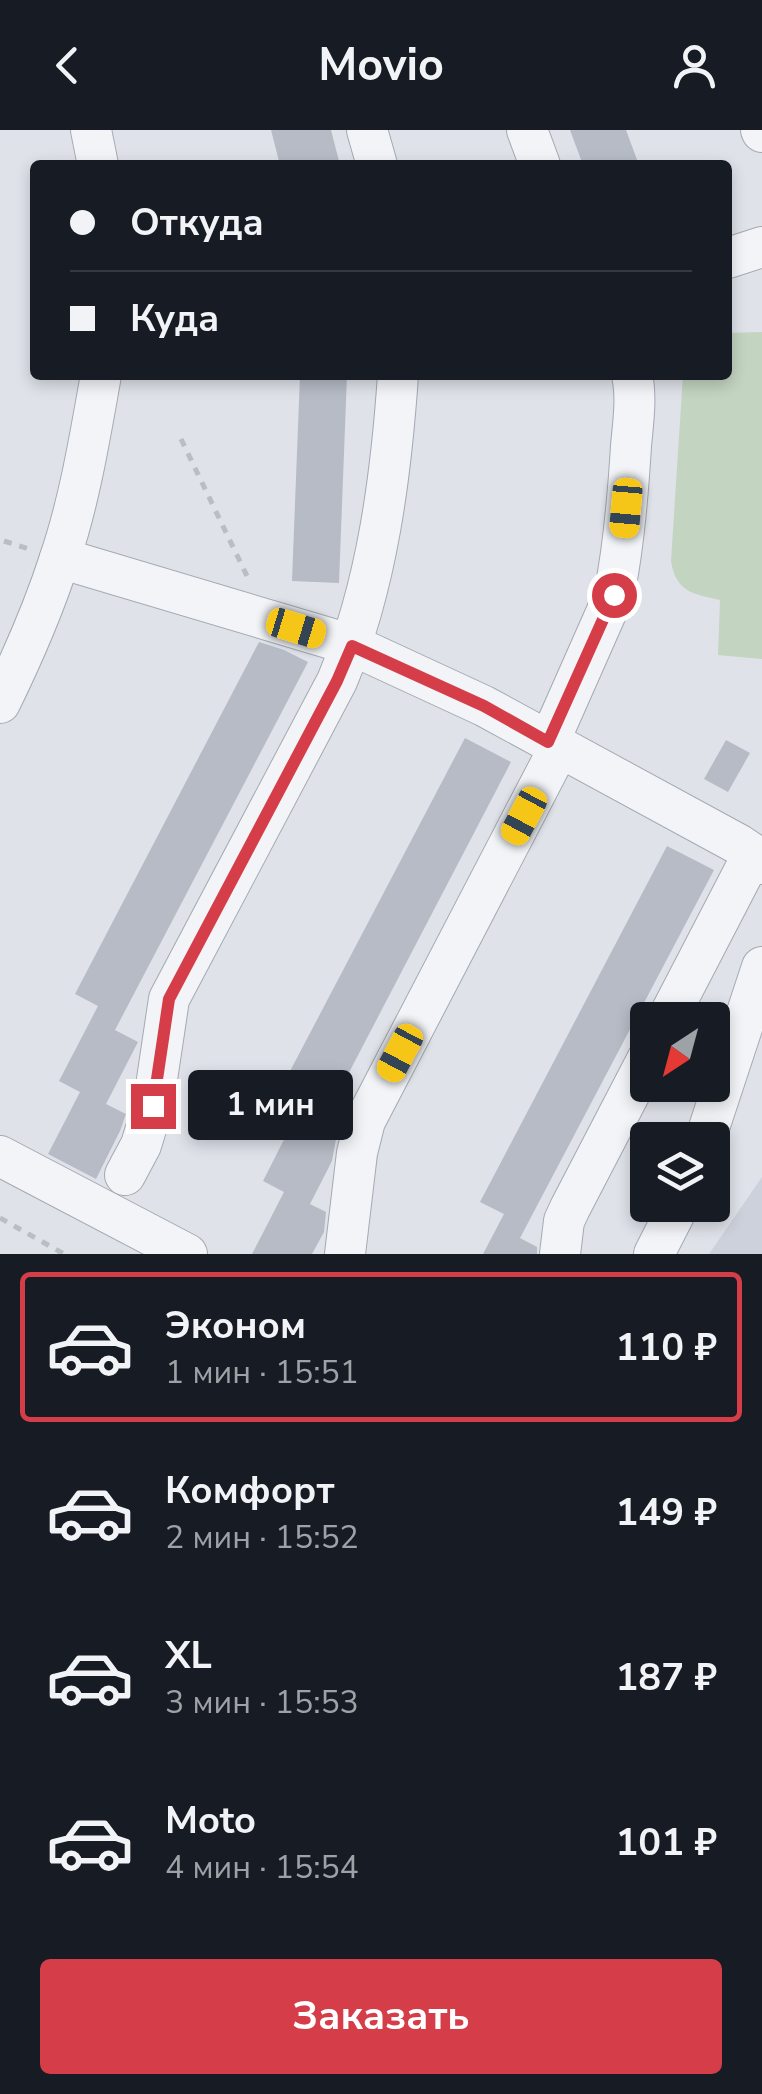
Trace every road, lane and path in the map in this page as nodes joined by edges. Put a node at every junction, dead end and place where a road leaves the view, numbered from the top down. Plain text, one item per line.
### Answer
1 (91, 130) edge
2 (367, 130) edge
3 (527, 130) edge
4 (97, 160) edge
5 (376, 160) edge
6 (538, 160) edge
7 (762, 247) edge
8 (732, 257) edge
9 (101, 380) edge
10 (398, 380) edge
11 (633, 380) edge
12 (181, 440) dead end
13 (60, 558) junction
14 (267, 619) junction
15 (352, 646) junction
16 (0, 702) edge
17 (554, 745) junction
18 (757, 859) edge
19 (762, 967) edge
20 (677, 1002) edge
21 (630, 1093) edge
22 (710, 1122) edge
23 (0, 1156) edge
24 (124, 1175) dead end
25 (0, 1218) edge
26 (670, 1222) edge
27 (64, 1254) edge
28 (187, 1254) edge
29 (346, 1254) edge
30 (560, 1254) edge
31 (654, 1254) edge

1 - 4 street
2 - 5 street
3 - 6 street
7 - 8 street
9 - 13 street
10 - 15 street
11 - 17 street
12 - 14 path
13 - 14 street
13 - 16 street
14 - 15 street
15 - 17 street
15 - 24 street
17 - 18 street
17 - 29 street
18 - 20 street
19 - 22 street
21 - 30 street
23 - 28 street
25 - 27 path
26 - 31 street

